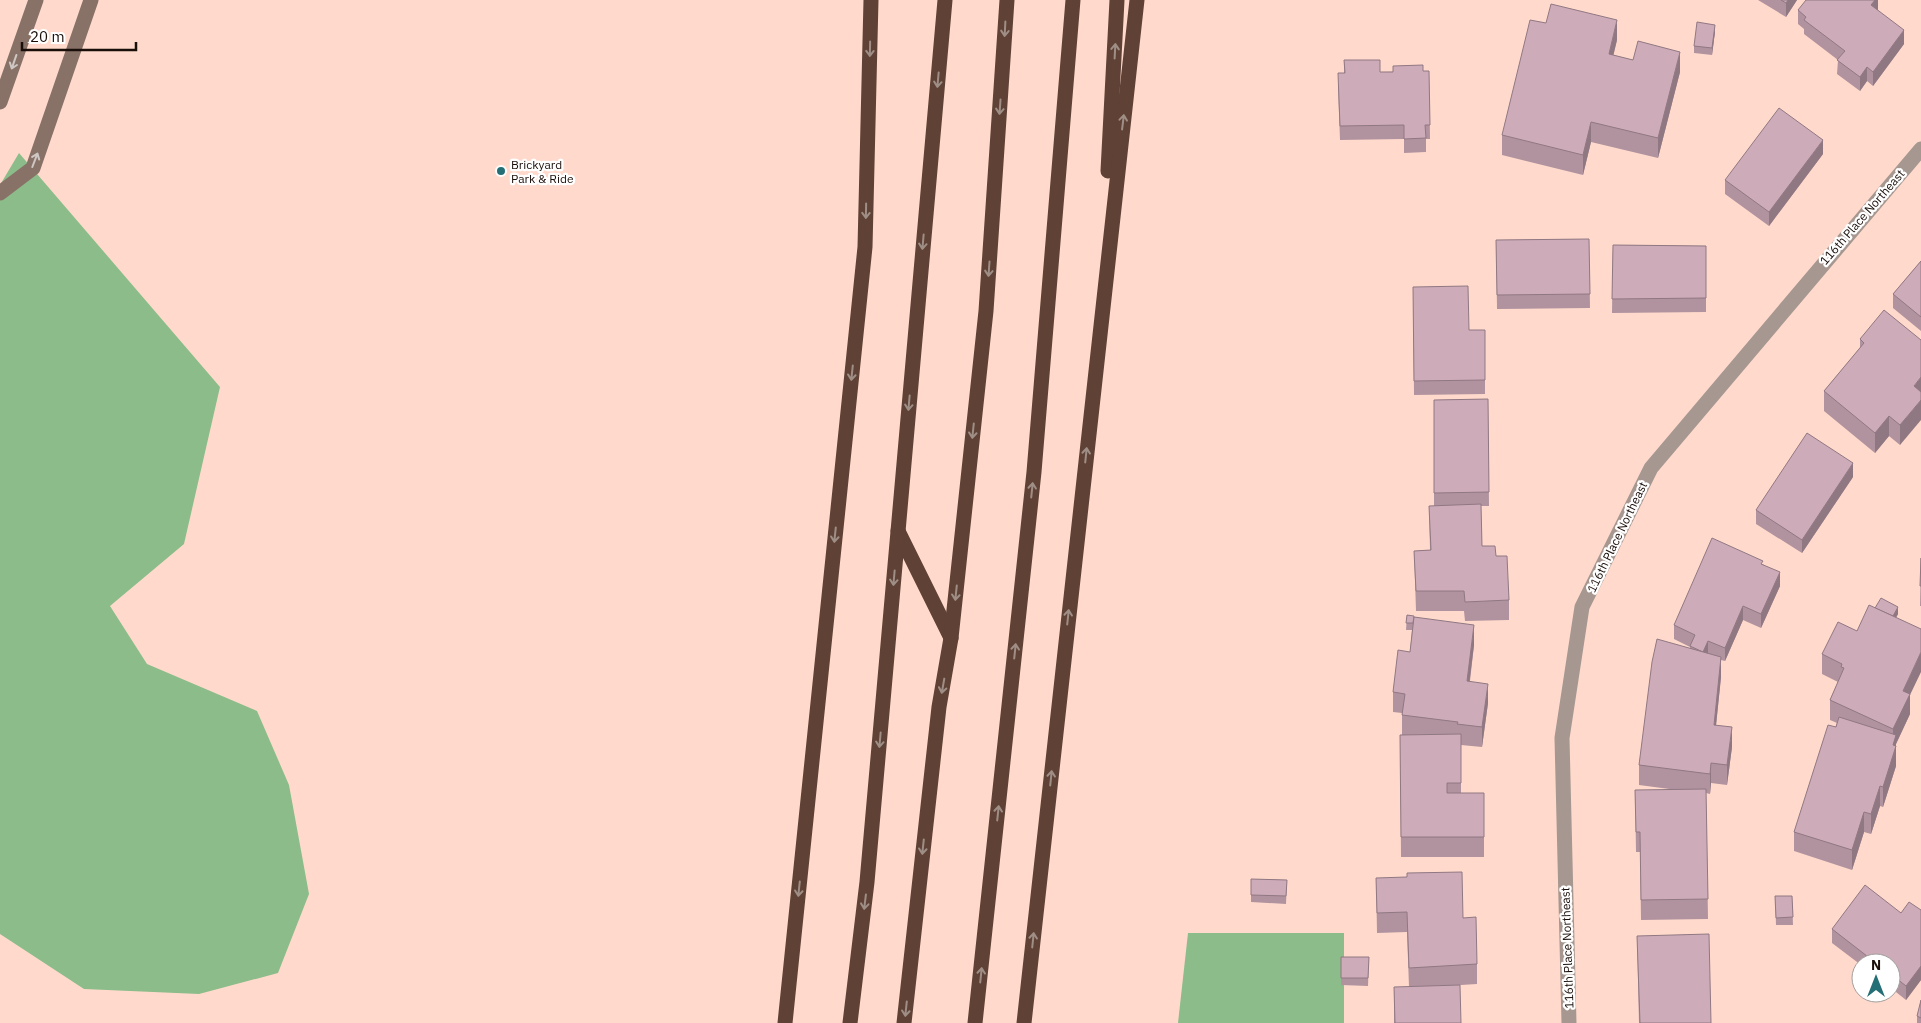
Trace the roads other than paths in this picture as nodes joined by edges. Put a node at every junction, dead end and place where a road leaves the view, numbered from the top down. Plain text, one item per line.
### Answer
1 (36, 0) edge
2 (91, 0) edge
3 (871, 0) edge
4 (945, 0) edge
5 (1007, 0) edge
6 (1073, 0) edge
7 (1117, 0) edge
8 (1137, 0) edge
9 (0, 102) edge
10 (1921, 149) edge
11 (0, 193) edge
12 (1100, 327) junction
13 (898, 529) junction
14 (951, 638) junction
15 (785, 1023) edge
16 (850, 1023) edge
17 (904, 1023) edge
18 (976, 1023) edge
19 (1024, 1023) edge
20 (1569, 1023) edge

1 -> 9 main road
11 -> 2 main road
3 -> 15 highway
4 -> 13 highway
5 -> 14 highway
18 -> 6 highway
12 -> 7 highway
12 -> 8 highway
10 - 20 street, 116th Place Northeast
19 -> 12 highway
13 - 14 highway
13 -> 16 highway
14 -> 17 highway

